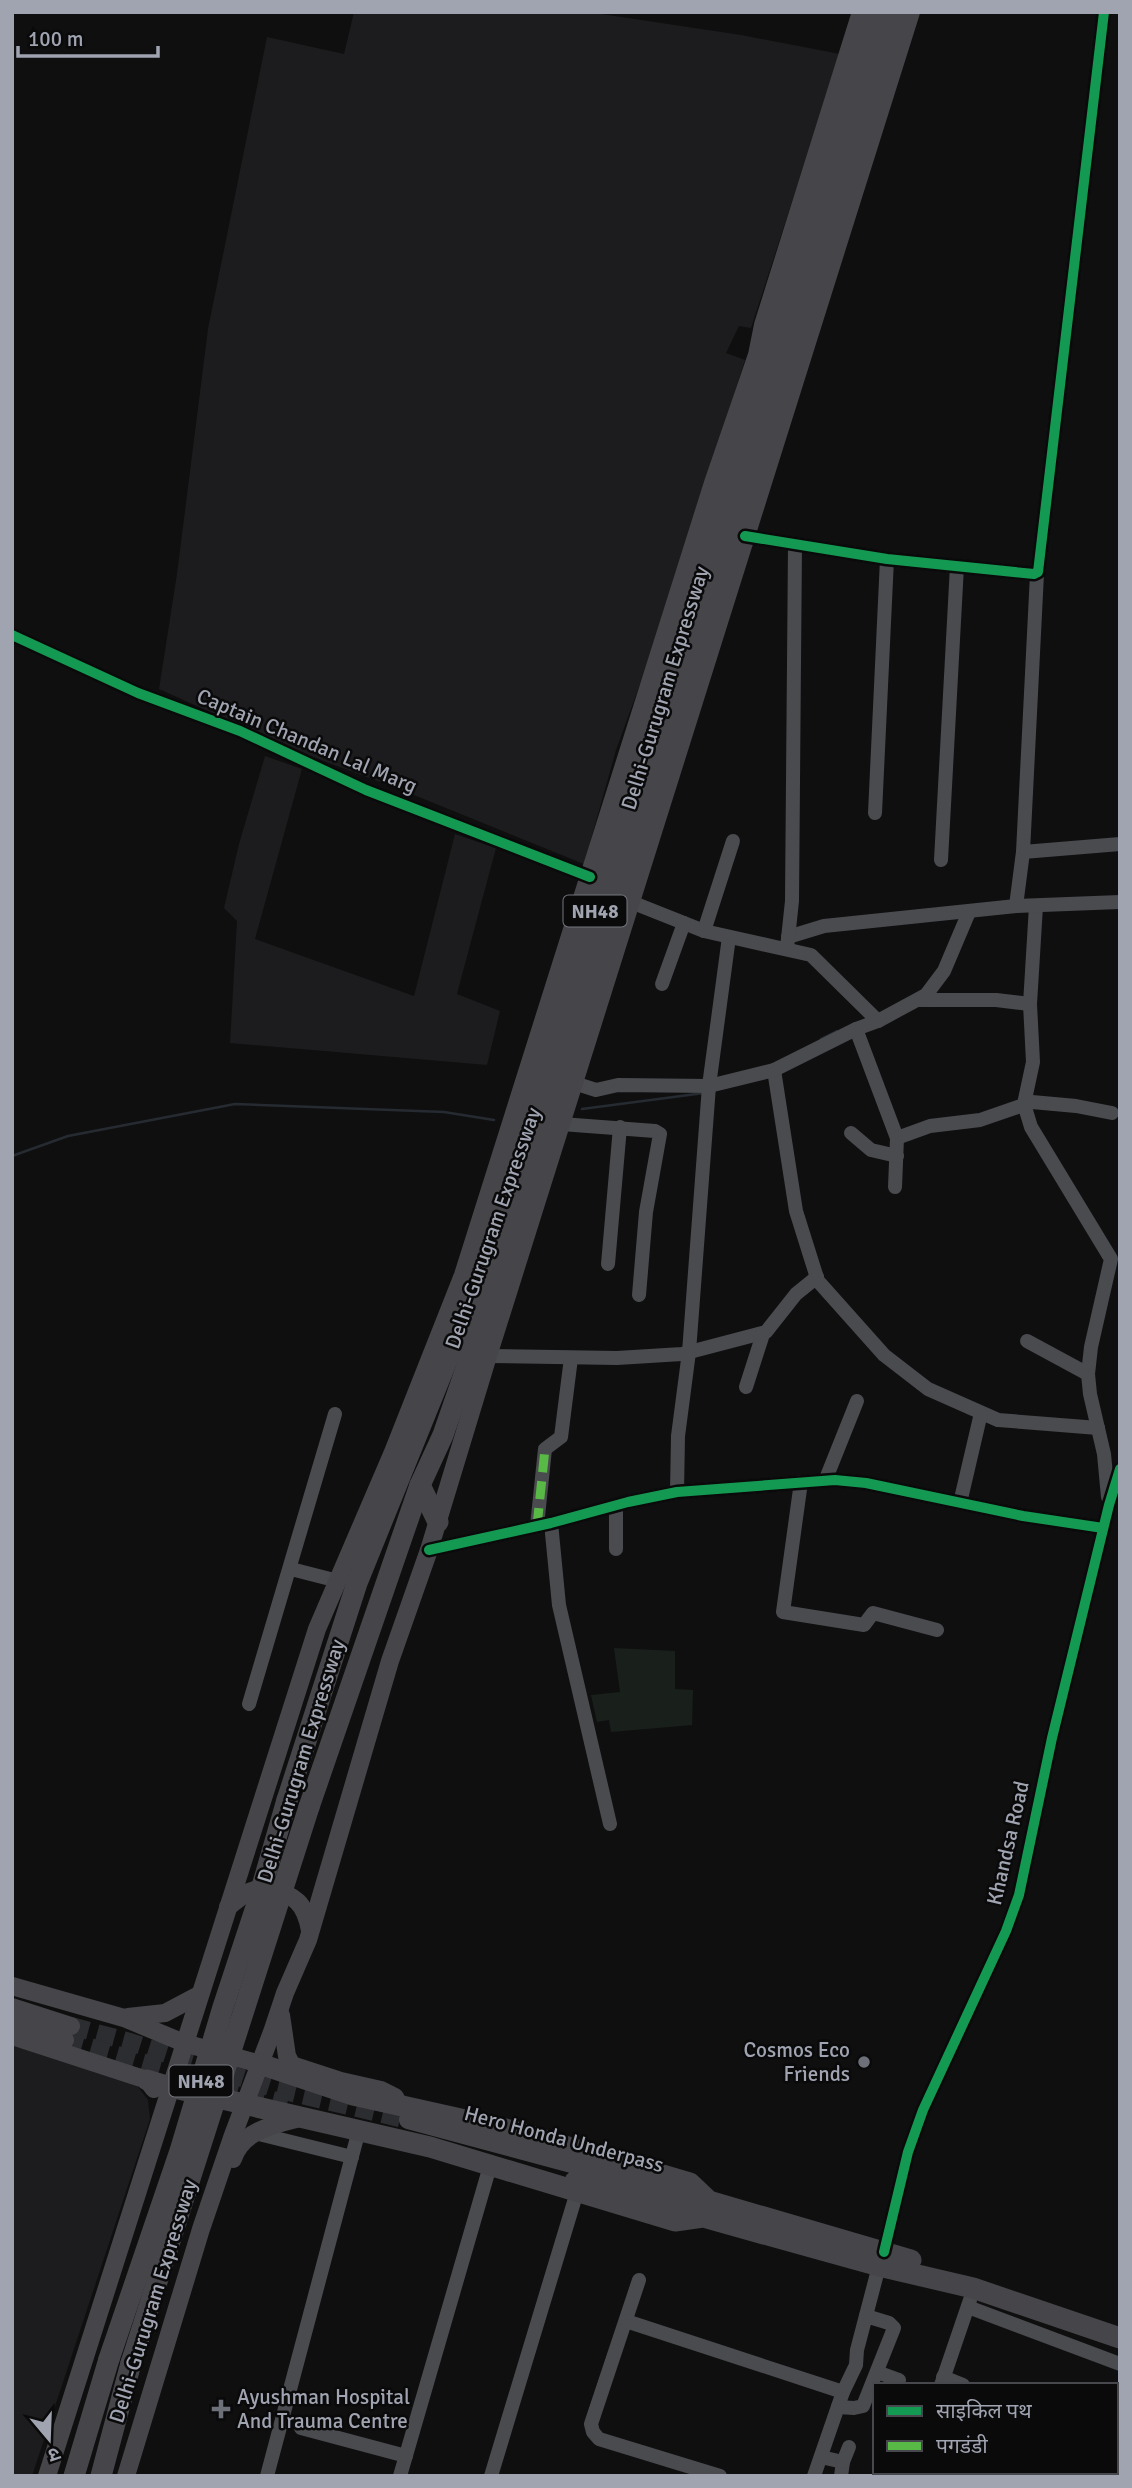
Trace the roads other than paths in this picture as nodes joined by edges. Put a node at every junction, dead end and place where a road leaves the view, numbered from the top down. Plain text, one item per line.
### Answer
1 (861, 12) edge
2 (877, 12) edge
3 (898, 12) edge
4 (911, 12) edge
5 (1104, 12) edge
6 (746, 536) junction
7 (795, 544) junction
8 (887, 559) junction
9 (957, 566) junction
10 (1037, 573) junction
11 (12, 635) edge
12 (875, 813) dead end
13 (733, 841) dead end
14 (1120, 844) edge
15 (1023, 852) junction
16 (941, 860) dead end
17 (590, 877) junction
18 (631, 902) junction
19 (1120, 902) edge
20 (1016, 906) junction
21 (1036, 906) junction
22 (970, 912) junction
23 (684, 923) junction
24 (704, 931) junction
25 (729, 937) junction
26 (788, 942) junction
27 (662, 984) dead end
28 (919, 1000) junction
29 (1030, 1004) junction
30 (878, 1021) junction
31 (856, 1029) junction
32 (575, 1056) junction
33 (774, 1070) junction
34 (575, 1083) junction
35 (709, 1086) junction
36 (1024, 1104) junction
37 (1112, 1113) dead end
38 (562, 1124) junction
39 (620, 1127) junction
40 (850, 1133) dead end
41 (897, 1138) junction
42 (897, 1156) junction
43 (895, 1187) dead end
44 (1116, 1260) edge
45 (608, 1264) dead end
46 (817, 1277) junction
47 (639, 1295) dead end
48 (763, 1334) junction
49 (1027, 1341) dead end
50 (689, 1352) junction
51 (488, 1356) junction
52 (571, 1358) junction
53 (430, 1360) junction
54 (1088, 1374) junction
55 (437, 1386) junction
56 (746, 1387) dead end
57 (857, 1401) dead end
58 (981, 1413) junction
59 (335, 1414) dead end
60 (422, 1424) junction
61 (1098, 1428) junction
62 (393, 1452) junction
63 (1120, 1469) edge
64 (825, 1481) junction
65 (801, 1482) junction
66 (419, 1485) junction
67 (677, 1492) junction
68 (960, 1503) junction
69 (616, 1505) junction
70 (1109, 1505) junction
71 (438, 1522) junction
72 (544, 1524) junction
73 (1103, 1528) junction
74 (616, 1549) dead end
75 (429, 1550) junction
76 (291, 1569) junction
77 (338, 1581) junction
78 (937, 1630) dead end
79 (249, 1704) dead end
80 (610, 1824) dead end
81 (228, 1907) junction
82 (310, 1931) junction
83 (12, 1986) edge
84 (199, 1996) junction
85 (12, 2007) edge
86 (280, 2008) junction
87 (124, 2018) junction
88 (12, 2023) edge
89 (12, 2036) edge
90 (184, 2043) junction
91 (268, 2067) junction
92 (147, 2080) junction
93 (170, 2087) junction
94 (243, 2105) junction
95 (304, 2117) junction
96 (404, 2119) junction
97 (159, 2120) junction
98 (359, 2130) junction
99 (255, 2133) junction
100 (233, 2135) junction
101 (352, 2157) junction
102 (490, 2166) junction
103 (577, 2192) junction
104 (706, 2209) junction
105 (207, 2212) junction
106 (882, 2259) junction
107 (639, 2280) dead end
108 (970, 2298) junction
109 (1029, 2300) junction
110 (866, 2316) junction
111 (626, 2321) junction
112 (1120, 2326) edge
113 (1120, 2338) edge
114 (1120, 2364) edge
115 (877, 2372) junction
116 (899, 2380) dead end
117 (942, 2381) edge
118 (840, 2396) junction
119 (302, 2428) dead end
120 (849, 2446) dead end
121 (406, 2456) junction
122 (821, 2457) junction
123 (842, 2469) edge
124 (47, 2476) edge
125 (74, 2476) edge
126 (101, 2476) edge
127 (126, 2476) edge
128 (267, 2476) edge
129 (400, 2476) edge
130 (491, 2476) edge
131 (720, 2476) edge
132 (806, 2476) edge
133 (814, 2476) edge

1 - 17 main road
2 - 55 highway, Delhi-Gurugram Expressway / NH48
3 - 32 highway, Delhi-Gurugram Expressway / NH48
4 - 6 main road
5 - 10 street
6 - 7 street
6 - 18 main road
7 - 8 street
7 - 26 street
8 - 9 street
8 - 12 street
9 - 10 street
9 - 16 street
10 - 15 street
11 - 17 street, Captain Chandan Lal Marg
13 - 24 street
14 - 15 street
15 - 20 street
17 - 53 main road
18 - 23 street
18 - 32 main road
19 - 21 street
20 - 21 street
20 - 22 street
21 - 29 street
22 - 26 street
22 - 28 street
23 - 24 street
23 - 27 street
24 - 25 street
25 - 26 street
25 - 35 street
26 - 30 street
28 - 29 street
28 - 30 street
29 - 36 street
30 - 31 street
31 - 33 street
31 - 41 street
32 - 34 main road
32 - 66 highway, Delhi-Gurugram Expressway / NH48
33 - 35 street
33 - 46 street
34 - 35 street
34 - 38 main road
35 - 50 street
36 - 37 street
36 - 41 street
36 - 44 street
38 - 39 street
38 - 51 main road
39 - 45 street
39 - 47 street
40 - 42 street
41 - 42 street
42 - 43 street
44 - 54 street
46 - 48 street
46 - 58 street
48 - 50 street
48 - 56 street
49 - 54 street
50 - 52 street
50 - 67 street
51 - 52 street
51 - 71 main road
52 - 72 street
53 - 55 highway
53 - 62 main road
54 - 61 street
55 - 60 highway, Delhi-Gurugram Expressway / NH48
57 - 64 street
58 - 61 street
58 - 68 street
59 - 76 street
60 - 62 highway
60 - 125 highway, Delhi-Gurugram Expressway / NH48, bridge
61 - 70 street
62 - 77 main road
63 - 70 street, Khandsa Road
64 - 65 street
64 - 68 street
65 - 67 street
65 - 78 street
66 - 71 highway
66 - 126 highway, Delhi-Gurugram Expressway / NH48, bridge
67 - 69 street
68 - 73 street
69 - 72 street
69 - 74 street
70 - 73 street, Khandsa Road
71 - 75 main road
72 - 75 street
72 - 80 street
73 - 106 street, Khandsa Road
75 - 82 main road
76 - 77 street
76 - 79 street
77 - 81 main road
81 - 82 main road
81 - 84 main road
82 - 86 main road
83 - 87 main road
84 - 87 main road
84 - 90 main road
85 - 88 main road
86 - 91 main road
86 - 96 main road, Hero Honda Underpass
87 - 90 main road
89 - 92 main road
90 - 91 main road
90 - 93 main road
91 - 94 main road
91 - 96 highway
92 - 93 highway
92 - 97 main road
93 - 94 highway
93 - 97 main road
94 - 95 highway
94 - 100 main road
95 - 98 highway
95 - 99 main road
96 - 104 main road, Hero Honda Underpass
96 - 104 highway
97 - 100 main road
97 - 124 main road
98 - 101 street
98 - 102 highway
99 - 101 street
99 - 105 main road
100 - 105 main road
101 - 128 street
102 - 103 highway
102 - 121 street
103 - 104 highway
103 - 130 street
104 - 106 highway
105 - 127 main road
106 - 108 highway
106 - 109 highway
106 - 110 street, Khandsa Road
107 - 111 street
108 - 109 highway
108 - 114 street
108 - 117 street
109 - 112 highway
109 - 113 highway
110 - 115 street
110 - 118 street, Khandsa Road
111 - 118 street
111 - 131 street
115 - 116 street
115 - 118 street
118 - 122 street, Khandsa Road
118 - 132 street, Khandsa Road
119 - 121 street
120 - 123 street
121 - 129 street
122 - 123 street
122 - 133 street, Khandsa Road

